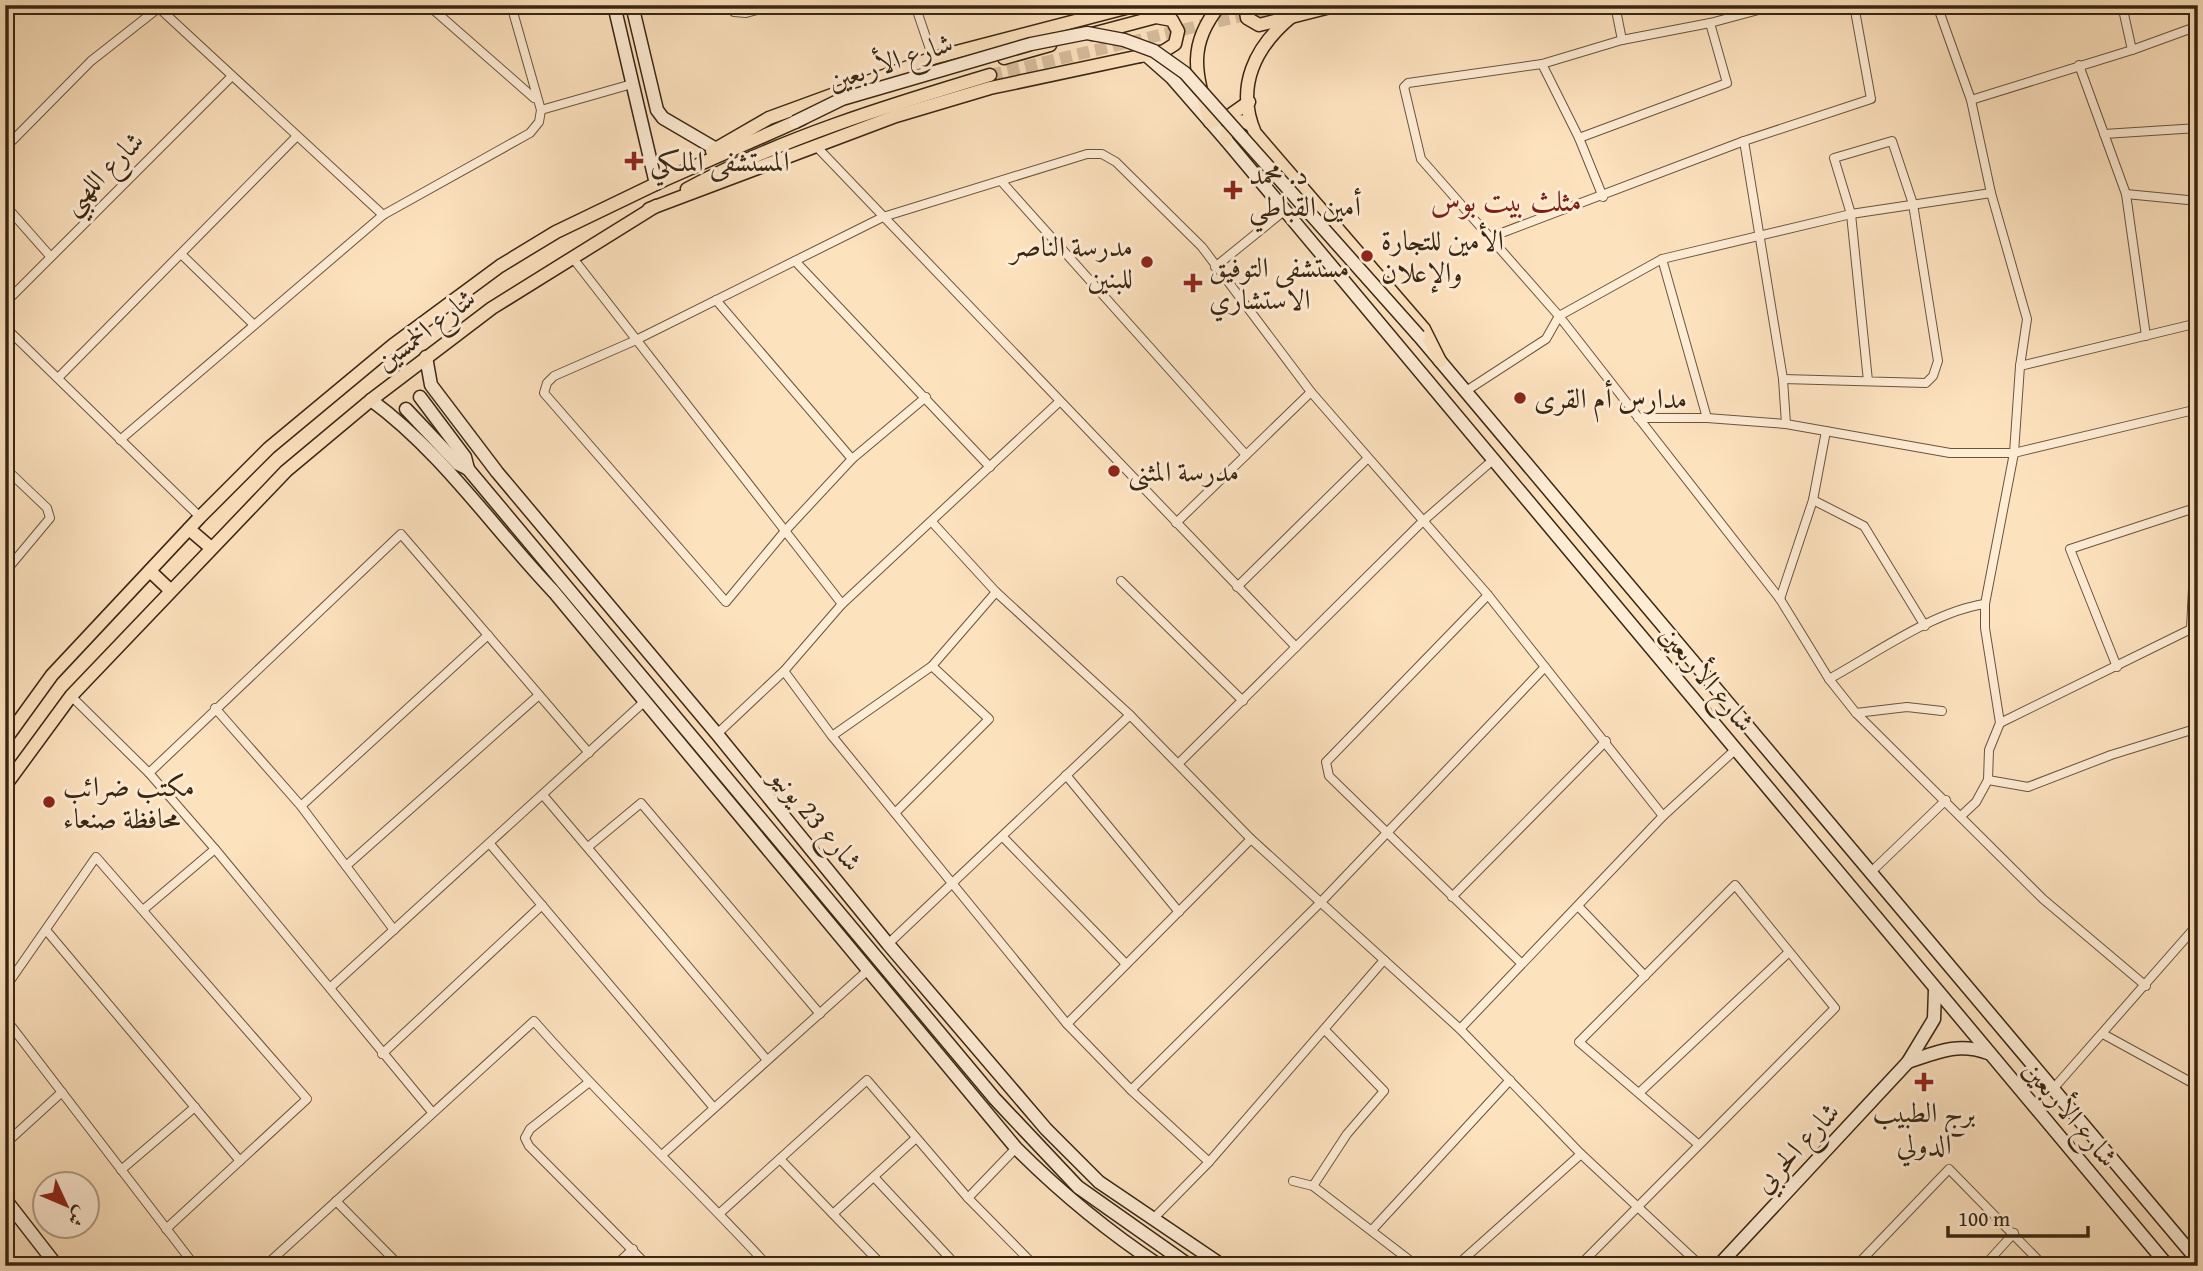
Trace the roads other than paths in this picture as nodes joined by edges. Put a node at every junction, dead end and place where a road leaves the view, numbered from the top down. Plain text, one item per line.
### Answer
1 (428, 5) edge
2 (512, 5) edge
3 (614, 5) edge
4 (632, 5) edge
5 (729, 5) edge
6 (775, 5) edge
7 (915, 5) edge
8 (1137, 5) edge
9 (1220, 5) edge
10 (1245, 5) edge
11 (1338, 5) edge
12 (1615, 5) edge
13 (1777, 5) edge
14 (1854, 5) edge
15 (1937, 5) edge
16 (2122, 5) edge
17 (160, 6) edge
18 (1291, 17) junction
19 (1710, 23) junction
20 (2198, 26) edge
21 (1622, 40) junction
22 (2132, 50) junction
23 (1129, 57) junction
24 (933, 58) junction
25 (1542, 64) junction
26 (2079, 65) junction
27 (990, 75) tunnel mouth
28 (232, 76) junction
29 (632, 84) junction
30 (536, 99) junction
31 (1971, 100) junction
32 (1249, 102) junction
33 (541, 110) junction
34 (794, 122) junction
35 (1210, 122) junction
36 (1251, 125) junction
37 (2198, 128) edge
38 (2104, 134) junction
39 (297, 136) junction
40 (1579, 138) junction
41 (1226, 140) junction
42 (1744, 141) junction
43 (815, 145) junction
44 (5, 148) edge
45 (716, 149) junction
46 (1002, 181) junction
47 (660, 182) junction
48 (1991, 193) junction
49 (2126, 194) junction
50 (1603, 197) junction
51 (2198, 201) edge
52 (1913, 204) junction
53 (5, 205) edge
54 (649, 209) junction
55 (1284, 211) junction
56 (1851, 214) junction
57 (383, 215) junction
58 (883, 217) junction
59 (1760, 233) junction
60 (1491, 237) junction
61 (181, 254) junction
62 (50, 256) junction
63 (572, 257) junction
64 (1662, 259) junction
65 (795, 261) junction
66 (1215, 267) junction
67 (716, 300) junction
68 (5, 303) edge
69 (1559, 316) junction
70 (2198, 323) edge
71 (254, 325) junction
72 (5, 327) edge
73 (2146, 336) junction
74 (634, 341) junction
75 (426, 357) junction
76 (1440, 361) junction
77 (2020, 366) junction
78 (58, 379) junction
79 (1783, 379) junction
80 (1868, 381) junction
81 (431, 385) junction
82 (1311, 391) junction
83 (1466, 391) junction
84 (420, 397) junction
85 (926, 397) junction
86 (371, 400) junction
87 (1059, 402) junction
88 (2198, 409) edge
89 (401, 414) junction
90 (1638, 418) junction
91 (1707, 418) junction
92 (1786, 424) junction
93 (1826, 431) junction
94 (120, 440) junction
95 (2014, 453) junction
96 (1246, 455) junction
97 (1367, 458) junction
98 (852, 459) junction
99 (1494, 459) junction
100 (990, 467) junction
101 (5, 468) edge
102 (468, 468) junction
103 (1813, 500) junction
104 (2197, 507) edge
105 (200, 517) junction
106 (932, 522) junction
107 (1422, 522) junction
108 (1176, 523) junction
109 (189, 529) junction
110 (785, 530) junction
111 (210, 547) junction
112 (150, 571) junction
113 (5, 572) edge
114 (1121, 581) dead end
115 (2196, 582) edge
116 (1237, 587) junction
117 (170, 590) junction
118 (996, 592) junction
119 (1488, 595) junction
120 (1780, 598) junction
121 (842, 604) junction
122 (1985, 604) junction
123 (1925, 626) junction
124 (2191, 629) junction
125 (488, 635) junction
126 (2198, 639) edge
127 (1296, 648) junction
128 (932, 666) junction
129 (1545, 667) junction
130 (2117, 667) junction
131 (784, 671) junction
132 (1829, 679) junction
133 (539, 695) junction
134 (71, 696) junction
135 (645, 701) junction
136 (1244, 701) junction
137 (215, 708) junction
138 (1942, 711) dead end
139 (1856, 713) junction
140 (1130, 715) junction
141 (2000, 723) junction
142 (2198, 728) edge
143 (717, 734) junction
144 (832, 736) junction
145 (5, 740) edge
146 (1605, 741) junction
147 (1736, 749) junction
148 (589, 753) junction
149 (1179, 763) junction
150 (740, 765) junction
151 (149, 773) junction
152 (1066, 775) junction
153 (1988, 780) junction
154 (5, 786) edge
155 (543, 795) junction
156 (1946, 800) junction
157 (301, 806) junction
158 (753, 808) junction
159 (895, 813) junction
160 (1663, 816) junction
161 (1961, 816) junction
162 (1385, 834) junction
163 (1003, 837) junction
164 (1251, 839) junction
165 (489, 844) junction
166 (588, 847) junction
167 (215, 849) junction
168 (346, 866) junction
169 (1870, 873) junction
170 (953, 885) junction
171 (1452, 897) junction
172 (1320, 903) junction
173 (542, 905) junction
174 (1578, 906) junction
175 (142, 911) junction
176 (1179, 912) junction
177 (2198, 924) edge
178 (46, 930) junction
179 (394, 930) junction
180 (888, 944) junction
181 (1790, 952) junction
182 (1384, 960) junction
183 (1521, 962) junction
184 (1126, 964) junction
185 (867, 971) junction
186 (1645, 976) junction
187 (331, 986) junction
188 (2146, 986) junction
189 (5, 988) edge
190 (1934, 990) junction
191 (820, 1014) junction
192 (5, 1018) edge
193 (1068, 1024) junction
194 (1460, 1029) junction
195 (1325, 1030) junction
196 (2103, 1034) junction
197 (1988, 1053) junction
198 (382, 1054) junction
199 (767, 1060) junction
200 (1908, 1062) junction
201 (1510, 1080) junction
202 (588, 1083) junction
203 (2198, 1086) edge
204 (2053, 1089) junction
205 (1131, 1090) junction
206 (62, 1093) junction
207 (1639, 1093) junction
208 (195, 1107) junction
209 (714, 1108) junction
210 (432, 1112) junction
211 (1053, 1134) junction
212 (916, 1138) junction
213 (5, 1144) edge
214 (1699, 1145) junction
215 (1016, 1148) junction
216 (1581, 1154) junction
217 (662, 1155) junction
218 (780, 1159) junction
219 (240, 1161) junction
220 (1209, 1162) junction
221 (121, 1170) junction
222 (874, 1177) junction
223 (1293, 1181) dead end
224 (1313, 1186) junction
225 (1078, 1187) junction
226 (968, 1198) junction
227 (5, 1199) edge
228 (336, 1200) junction
229 (1637, 1207) junction
230 (720, 1213) junction
231 (833, 1214) junction
232 (1153, 1219) junction
233 (1129, 1224) junction
234 (166, 1229) junction
235 (1372, 1230) junction
236 (2014, 1233) junction
237 (2187, 1248) junction
238 (633, 1249) junction
239 (2198, 1261) edge
240 (1723, 1264) edge
241 (1415, 1265) edge
242 (57, 1266) edge
243 (195, 1266) edge
244 (265, 1266) edge
245 (400, 1266) edge
246 (615, 1266) edge
247 (648, 1266) edge
248 (768, 1266) edge
249 (883, 1266) edge
250 (957, 1266) edge
251 (1035, 1266) edge
252 (1160, 1266) edge
253 (1171, 1266) edge
254 (1189, 1266) edge
255 (1223, 1266) edge
256 (1456, 1266) edge
257 (1579, 1266) edge
258 (1701, 1266) edge
259 (1856, 1266) edge
260 (1984, 1266) edge
261 (2044, 1266) edge
262 (2167, 1266) edge

1 - 30 street
2 - 30 street
3 - 29 street
4 - 45 street
5 - 6 street
7 - 24 street
8 - 24 main road, شارع الخمسين
9 - 35 main road
10 - 18 main road
11 - 18 main road
12 - 21 street
13 - 19 street
14 - 42 street
15 - 31 street
16 - 22 street
17 - 28 street
17 - 44 street
18 - 32 main road
19 - 21 street
19 - 40 street
20 - 22 street
21 - 25 street
22 - 26 street
23 - 34 main road, شارع الخمسين
23 - 35 street, شارع الأربعين
23 - 43 main road
24 - 45 main road, شارع الخمسين
25 - 40 street
25 - 60 street
26 - 31 street
26 - 38 street
27 - 54 main road, شارع الخمسين
28 - 39 street
28 - 62 street, شارع اللهبي
29 - 33 street
29 - 47 street
30 - 33 street
31 - 48 street
32 - 35 main road
32 - 36 main road
33 - 57 street
34 - 47 main road, شارع الخمسين
34 - 76 street, شارع الأربعين, bridge
35 - 41 street, شارع الأربعين
36 - 41 main road
36 - 76 main road
37 - 38 street
38 - 49 street
39 - 57 street
39 - 61 street
40 - 50 street
41 - 55 street, شارع الأربعين
42 - 50 street
42 - 59 street
43 - 54 main road
43 - 58 street
45 - 47 main road, شارع الخمسين
46 - 58 street
46 - 66 street
46 - 96 street
47 - 105 main road, شارع الخمسين
48 - 52 street
48 - 77 street
49 - 51 street
49 - 73 street
50 - 60 street
52 - 56 street
52 - 56 street
52 - 80 street
53 - 62 street
54 - 63 main road, شارع الخمسين
55 - 66 street
55 - 99 street, شارع الأربعين
56 - 59 street
56 - 80 street
57 - 71 street
58 - 65 street
58 - 87 street
59 - 64 street
59 - 79 street
60 - 69 street
61 - 71 street
61 - 78 street
62 - 68 street, شارع اللهبي
63 - 74 street
63 - 75 main road, شارع الخمسين
64 - 69 street
64 - 91 street
65 - 67 street
65 - 85 street
66 - 82 street
67 - 74 street
67 - 98 street
69 - 83 street
69 - 90 street
70 - 73 street
71 - 94 street
72 - 78 street
73 - 77 street
74 - 110 street
74 - 110 street
75 - 81 street, شارع 23 يونيو
75 - 86 main road, شارع الخمسين
76 - 83 street, شارع الأربعين
77 - 95 street
78 - 94 street
79 - 80 street
79 - 92 street
81 - 84 street
81 - 143 street, شارع 23 يونيو
82 - 96 street
82 - 97 street
83 - 169 street, شارع الأربعين
84 - 89 street
84 - 102 street
85 - 98 street
85 - 100 street
86 - 89 street, شارع 23 يونيو
86 - 111 main road, شارع الخمسين
87 - 100 street
87 - 108 street
88 - 95 street
89 - 102 street
89 - 135 street, شارع 23 يونيو
90 - 91 street
90 - 120 street
91 - 92 street
92 - 93 street
93 - 95 street
93 - 103 street
94 - 105 street
95 - 122 street
96 - 108 street
97 - 107 street
97 - 116 street
98 - 110 street
99 - 107 street
99 - 147 street, شارع الأربعين
100 - 106 street
101 - 113 street
102 - 158 street
103 - 120 street
103 - 123 street
104 - 115 street
104 - 130 street
105 - 109 main road, شارع الخمسين
106 - 118 street
106 - 121 street
107 - 119 street
107 - 127 street
108 - 116 street
109 - 111 main road
109 - 112 main road, شارع الخمسين
110 - 121 street
111 - 117 main road, شارع الخمسين
112 - 117 main road
112 - 145 main road, شارع الخمسين
114 - 136 street
115 - 124 street
116 - 127 street
117 - 134 main road, شارع الخمسين
118 - 128 street
118 - 140 street
119 - 129 street
119 - 162 street
120 - 132 street
121 - 131 street
122 - 123 street
122 - 141 street
123 - 132 street
124 - 126 street
124 - 130 street
125 - 133 street
125 - 137 street
125 - 157 street
127 - 136 street
128 - 144 street
128 - 159 street
129 - 146 street
129 - 162 street
130 - 141 street
131 - 143 street
131 - 144 street
132 - 139 street
133 - 148 street
133 - 168 street
134 - 151 street
134 - 154 main road, شارع الخمسين
135 - 148 street
135 - 185 street, شارع 23 يونيو
136 - 149 street
137 - 151 street
137 - 157 street
138 - 139 street
139 - 156 street
140 - 149 street
140 - 152 street
141 - 153 street
142 - 153 street
143 - 150 street, شارع 23 يونيو
144 - 159 street
146 - 160 street
146 - 171 street
147 - 160 street
147 - 190 street, شارع الأربعين
148 - 155 street
149 - 164 street
150 - 158 street
150 - 180 street, شارع 23 يونيو
151 - 167 street
152 - 163 street
152 - 176 street
153 - 161 street
155 - 165 street
155 - 166 street
156 - 161 street
156 - 169 street
157 - 168 street
158 - 225 street
159 - 170 street
160 - 174 street
161 - 188 street
162 - 171 street
162 - 172 street
163 - 170 street
163 - 184 street
164 - 172 street
164 - 176 street
165 - 173 street
165 - 179 street
166 - 191 street
166 - 199 street
167 - 175 street
167 - 187 street
168 - 179 street
169 - 204 street, شارع الأربعين
170 - 180 street
170 - 193 street
171 - 183 street
172 - 182 street
172 - 205 street
173 - 198 street
173 - 209 street
174 - 183 street
174 - 186 street
175 - 178 street
175 - 219 street
176 - 184 street
177 - 188 street
178 - 189 street
178 - 208 street
179 - 187 street
180 - 211 street, شارع 23 يونيو
181 - 186 street
181 - 207 street
181 - 214 street
182 - 194 street
182 - 195 street
183 - 194 street
184 - 193 street
185 - 191 street
185 - 215 street, شارع 23 يونيو
186 - 207 street
187 - 198 street
188 - 196 street
190 - 197 street, شارع الأربعين
190 - 200 street, شارع الحربي
191 - 199 street
192 - 206 street
193 - 205 street
194 - 201 street
195 - 220 street
195 - 224 street
196 - 203 street
196 - 204 street
197 - 200 street
197 - 262 street, شارع الأربعين
198 - 210 street
199 - 209 street
200 - 240 street, شارع الحربي
201 - 216 street
201 - 235 street
202 - 210 street
202 - 217 street
202 - 238 street
204 - 237 street, شارع الأربعين
205 - 220 street
206 - 213 street
206 - 221 street
207 - 214 street
208 - 219 street
208 - 221 street
209 - 217 street
210 - 228 street
211 - 225 street
211 - 232 street, شارع 23 يونيو
212 - 218 street
212 - 222 street
212 - 226 street
214 - 229 street
215 - 226 street
215 - 252 street, شارع 23 يونيو
216 - 229 street
216 - 256 street
217 - 230 street
218 - 230 street
218 - 231 street
219 - 234 street
220 - 232 street
221 - 234 street
222 - 231 street
222 - 250 street
223 - 224 street
224 - 235 street
225 - 233 street
226 - 251 street
227 - 242 street
228 - 244 street
228 - 245 street
229 - 257 street
229 - 258 street
230 - 248 street
231 - 249 street
232 - 255 street, شارع 23 يونيو
233 - 253 street
233 - 254 street
234 - 243 street
235 - 241 street
236 - 259 street
236 - 260 street
236 - 261 street
237 - 239 street, شارع الأربعين
237 - 262 street
238 - 246 street
238 - 247 street

